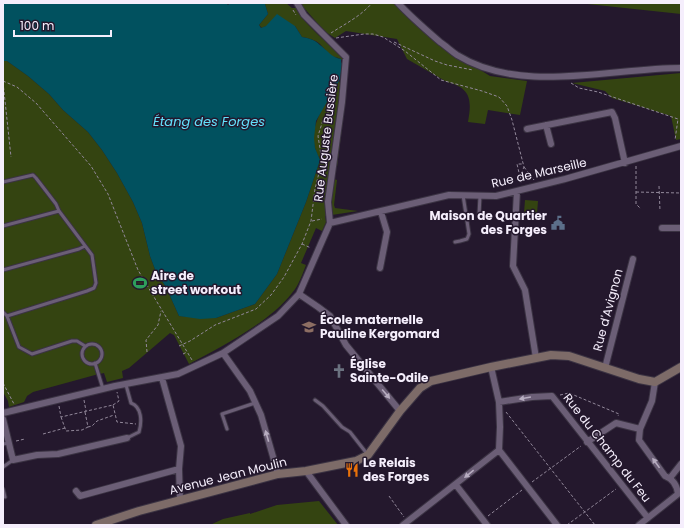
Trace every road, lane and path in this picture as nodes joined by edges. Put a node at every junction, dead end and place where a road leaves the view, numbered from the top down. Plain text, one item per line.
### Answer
1 (290, 3) edge
2 (294, 3) edge
3 (297, 3) edge
4 (372, 3) edge
5 (398, 3) edge
6 (386, 38) junction
7 (328, 39) junction
8 (681, 68) edge
9 (475, 71) dead end
10 (568, 77) junction
11 (3, 81) edge
12 (334, 109) dead end
13 (546, 126) junction
14 (526, 129) dead end
15 (551, 144) dead end
16 (680, 144) edge
17 (11, 157) dead end
18 (636, 160) junction
19 (625, 163) junction
20 (522, 164) junction
21 (524, 168) junction
22 (520, 177) junction
23 (3, 182) edge
24 (529, 182) dead end
25 (659, 186) dead end
26 (517, 188) junction
27 (636, 192) junction
28 (659, 192) junction
29 (681, 193) edge
30 (463, 195) junction
31 (480, 196) junction
32 (641, 209) dead end
33 (660, 210) dead end
34 (58, 211) junction
35 (381, 212) junction
36 (479, 215) dead end
37 (522, 217) dead end
38 (537, 218) dead end
39 (329, 220) junction
40 (311, 221) junction
41 (3, 226) edge
42 (662, 228) dead end
43 (681, 228) edge
44 (455, 242) dead end
45 (302, 244) junction
46 (85, 246) junction
47 (317, 251) junction
48 (633, 259) dead end
49 (380, 268) dead end
50 (3, 270) edge
51 (299, 294) junction
52 (162, 310) junction
53 (3, 312) edge
54 (7, 316) junction
55 (178, 335) junction
56 (175, 337) dead end
57 (183, 344) junction
58 (86, 346) junction
59 (179, 346) dead end
60 (147, 352) dead end
61 (187, 352) junction
62 (223, 353) junction
63 (183, 354) dead end
64 (536, 358) junction
65 (95, 363) junction
66 (196, 366) junction
67 (491, 367) junction
68 (681, 367) edge
69 (605, 368) junction
70 (162, 378) junction
71 (655, 382) junction
72 (3, 383) edge
73 (126, 383) junction
74 (115, 386) junction
75 (103, 388) junction
76 (82, 394) junction
77 (552, 396) junction
78 (57, 400) junction
79 (315, 400) dead end
80 (499, 402) junction
81 (255, 403) junction
82 (112, 405) junction
83 (15, 410) junction
84 (400, 411) junction
85 (86, 412) junction
86 (3, 413) edge
87 (115, 415) junction
88 (61, 417) junction
89 (3, 419) edge
90 (616, 423) junction
91 (141, 424) junction
92 (88, 427) junction
93 (65, 428) junction
94 (226, 429) dead end
95 (640, 429) junction
96 (43, 434) dead end
97 (127, 438) joint
98 (25, 439) dead end
99 (587, 442) junction
100 (6, 443) edge
101 (499, 450) junction
102 (368, 455) junction
103 (13, 460) junction
104 (681, 464) edge
105 (3, 467) edge
106 (179, 469) junction
107 (306, 471) junction
108 (278, 474) junction
109 (670, 478) junction
110 (456, 485) junction
111 (621, 485) junction
112 (3, 489) edge
113 (76, 491) dead end
114 (389, 496) dead end
115 (5, 497) dead end
116 (180, 500) junction
117 (584, 512) junction
118 (403, 516) dead end
119 (648, 518) junction
120 (411, 523) edge
121 (96, 525) edge
122 (346, 525) edge
123 (404, 525) edge
124 (487, 525) edge
125 (557, 525) edge
126 (567, 525) edge
127 (595, 525) edge
128 (639, 525) edge

1 - 2 street
3 - 7 street, Rue Auguste Bussière
4 - 7 path
5 - 10 street
6 - 7 path
6 - 9 path
6 - 20 path
7 - 39 street, Rue Auguste Bussière
8 - 10 street
10 - 16 path
11 - 17 path
11 - 52 path
12 - 40 path
13 - 14 street
13 - 15 street
13 - 19 street
16 - 18 street, Rue de Marseille
18 - 19 street, Rue de Marseille
18 - 27 path
19 - 26 street, Rue de Marseille
20 - 21 path
20 - 22 path
21 - 22 path
21 - 24 path
22 - 26 path
23 - 34 lane
25 - 28 path
26 - 31 street, Rue de Marseille
26 - 64 street
27 - 28 path
27 - 32 path
28 - 29 path
28 - 33 path
30 - 31 street, Rue de Marseille
30 - 35 street, Rue de Marseille
30 - 44 lane
31 - 36 lane
34 - 41 lane
34 - 46 lane
35 - 39 street, Rue de Marseille
35 - 49 street
37 - 38 path
39 - 40 path
39 - 47 street, Rue Auguste Bussière
40 - 45 path
42 - 43 street
45 - 47 path
45 - 57 path
46 - 50 lane
46 - 54 lane
47 - 51 street, Rue Auguste Bussière
48 - 69 street, Rue d'Avignon
51 - 62 street, Rue Auguste Bussière
51 -> 84 street
52 - 55 path
52 - 60 path
53 - 54 lane
54 - 58 lane
55 - 56 path
55 - 57 path
57 - 59 path
57 - 61 path
58 - 65 lane
58 - 65 lane
61 - 63 path
61 - 66 path
62 - 66 street, Rue Auguste Bussière
62 - 81 street
64 - 67 main road
64 - 69 main road
65 - 75 lane
66 - 70 street, Rue Auguste Bussière
67 - 80 street
67 - 84 main road
68 - 71 main road
69 - 71 main road
70 - 73 street, Rue Auguste Bussière
70 - 106 street
71 - 95 street
72 - 83 path
73 - 74 street, Rue Auguste Bussière
73 - 91 lane
74 - 75 street, Rue Auguste Bussière
74 - 82 path
75 - 76 street, Rue Auguste Bussière
76 - 78 street, Rue Auguste Bussière
76 - 85 path
77 -> 80 street, Rue du Champ du Feu
77 - 90 path
77 - 99 street, Rue du Champ du Feu
78 - 83 street, Rue Auguste Bussière
78 - 88 path
79 - 102 lane
80 - 101 street
80 - 117 path
81 - 94 lane
108 -> 81 street
82 - 85 path
82 - 87 path
83 - 86 street, Rue Auguste Bussière
84 - 102 main road
85 - 88 path
85 - 92 path
87 - 91 path
87 - 92 path
88 - 93 path
89 - 100 street
90 - 95 street
90 - 99 street
91 - 97 lane
92 - 93 path
93 - 96 path
109 -> 95 street
97 - 103 street
98 - 100 path
99 - 111 street, Rue du Champ du Feu
100 - 103 street
101 -> 110 street
101 - 125 street
102 - 107 main road, Avenue Jean Moulin
103 - 105 lane
104 - 109 street
106 - 113 street
106 - 116 street
107 - 108 main road, Avenue Jean Moulin
107 - 122 street
108 - 116 main road, Avenue Jean Moulin
109 - 119 street
110 - 120 street
110 - 124 street
111 - 117 path
111 - 119 street, Rue du Champ du Feu
112 - 115 lane
114 - 118 path
116 - 121 main road, Avenue Jean Moulin
117 - 126 path
117 - 127 path
119 - 128 street
120 - 123 street

